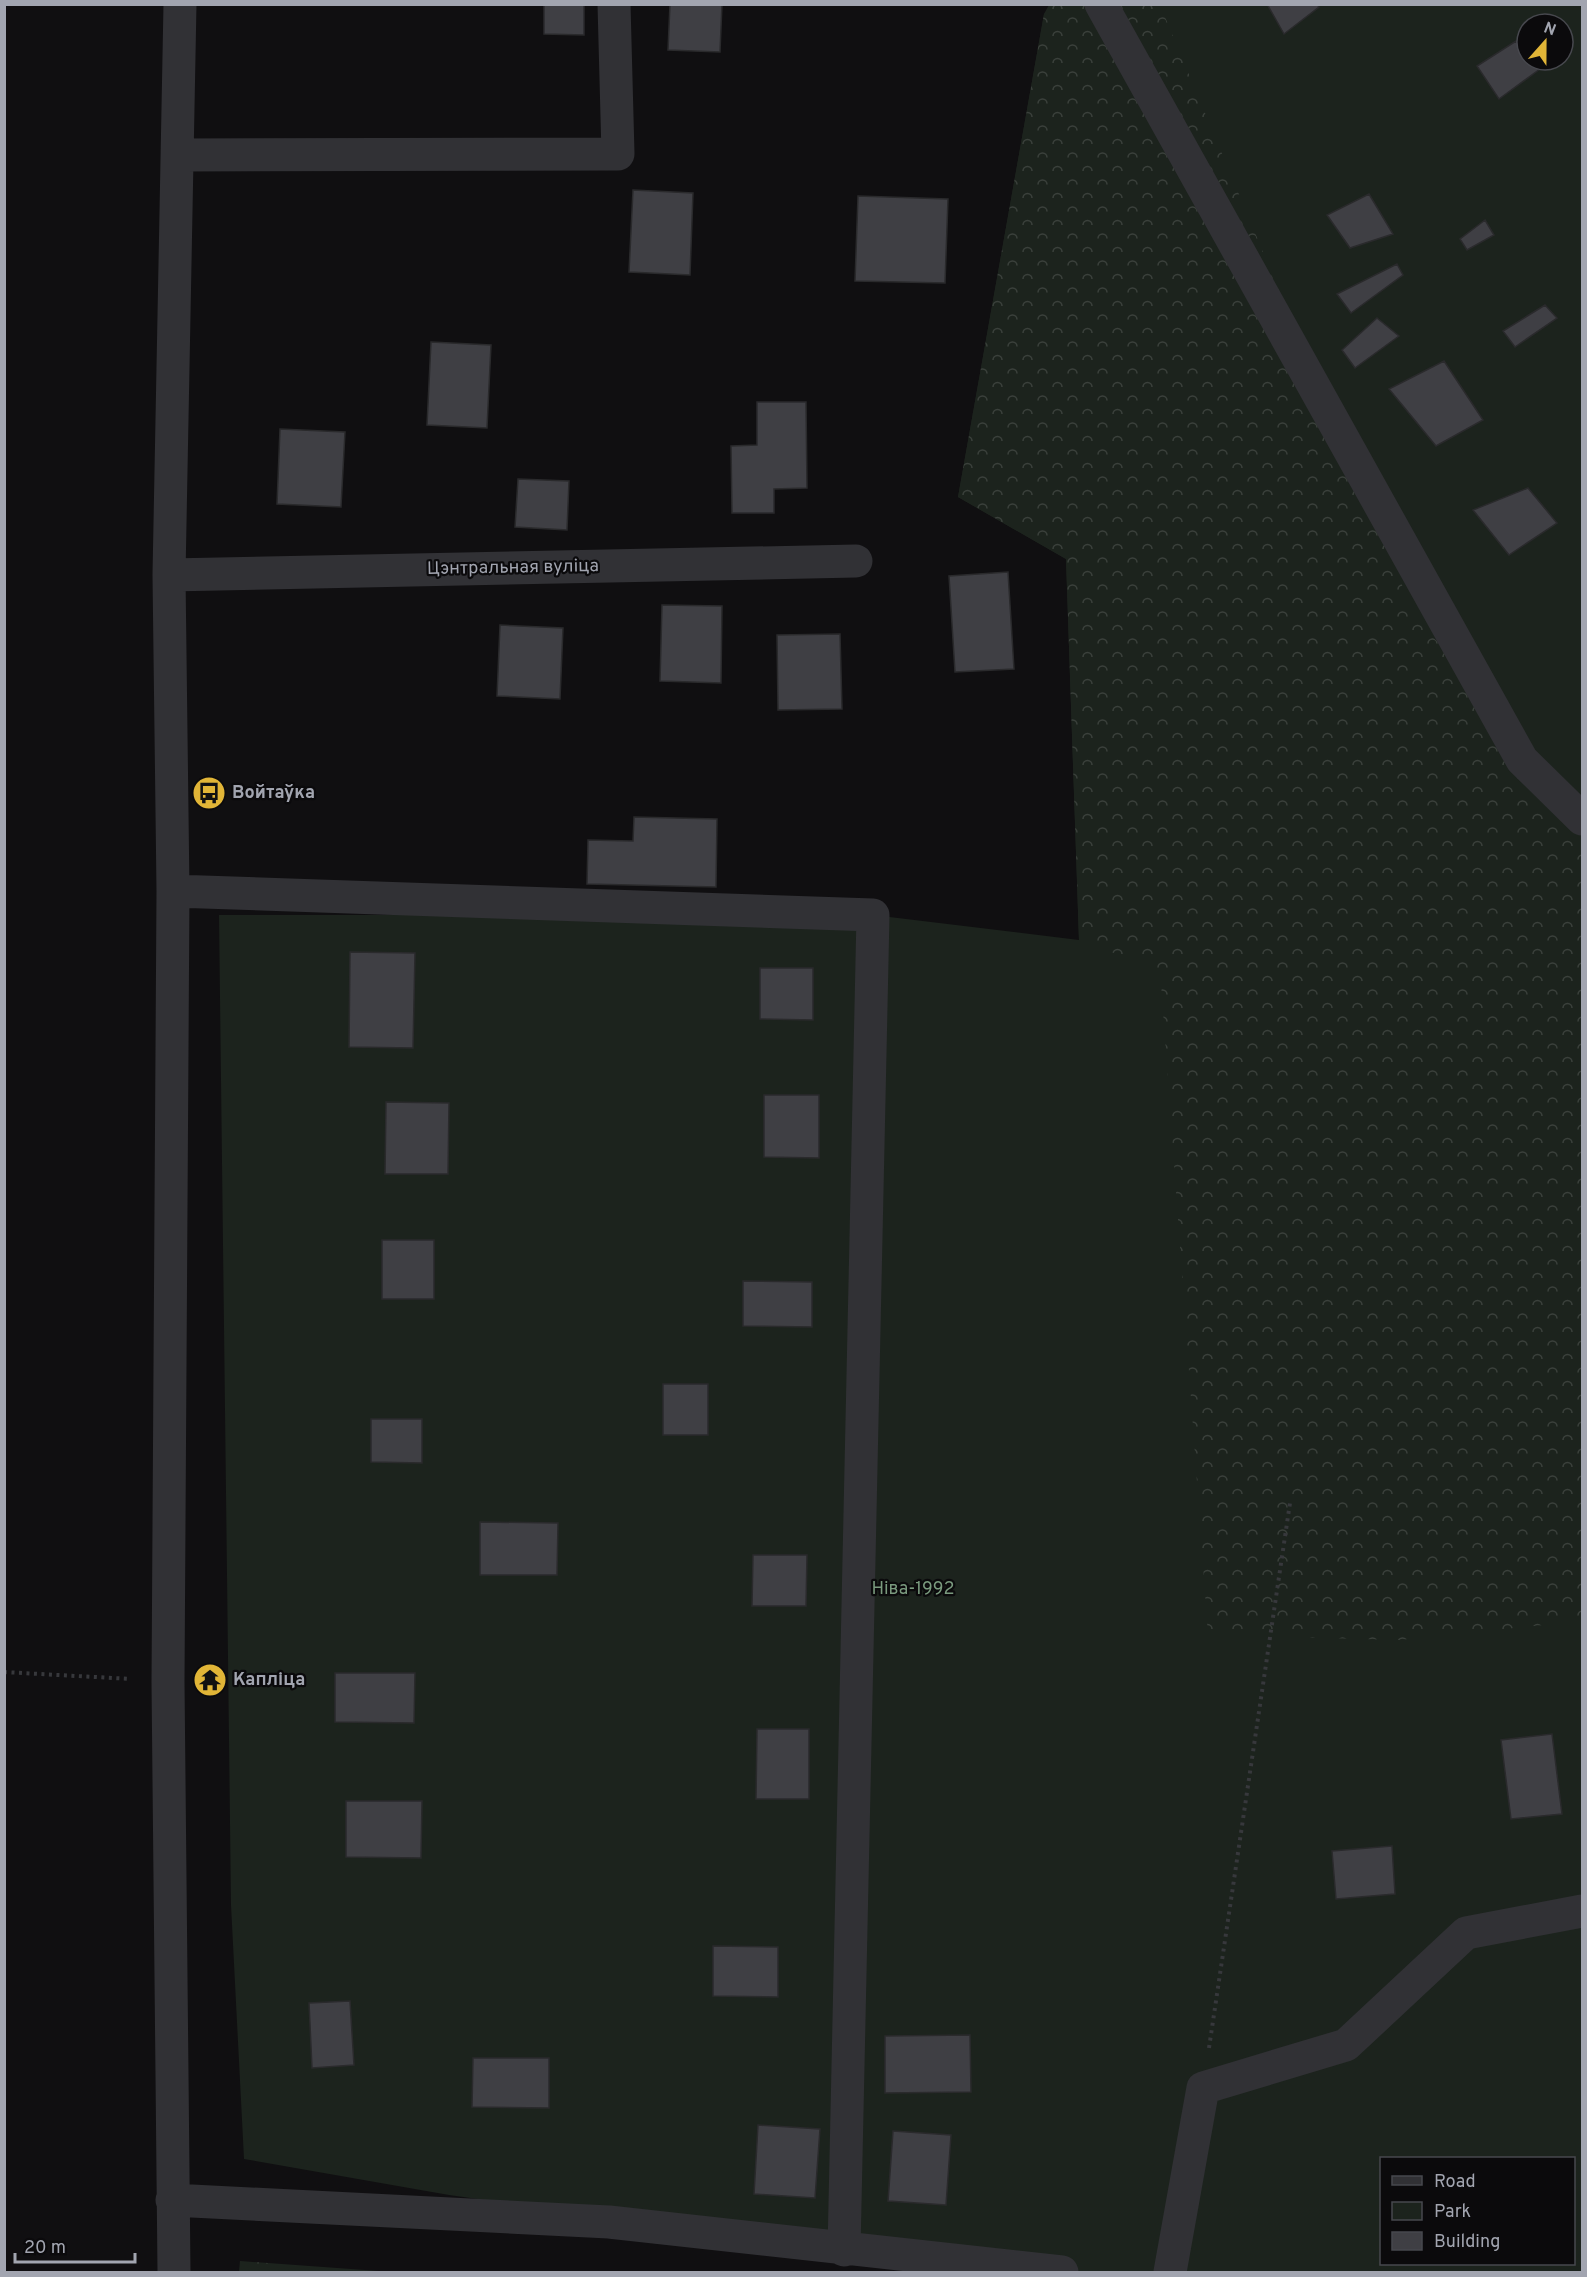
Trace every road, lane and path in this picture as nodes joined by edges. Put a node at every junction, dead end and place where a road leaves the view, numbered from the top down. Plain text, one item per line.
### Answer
1 (180, 4) edge
2 (614, 4) edge
3 (1101, 4) edge
4 (179, 155) junction
5 (856, 561) dead end
6 (169, 575) junction
7 (1582, 819) edge
8 (173, 891) junction
9 (1290, 1503) dead end
10 (4, 1672) edge
11 (168, 1682) junction
12 (1582, 1911) edge
13 (1203, 2088) junction
14 (172, 2200) junction
15 (844, 2250) junction
16 (174, 2272) edge
17 (1062, 2272) edge
18 (1170, 2272) edge

1 - 4 street
2 - 4 street
3 - 7 street
4 - 6 street
5 - 6 street, Цэнтральная вуліца
6 - 8 street
8 - 11 street
8 - 15 street
9 - 13 path
10 - 11 path
11 - 14 street
12 - 13 street
13 - 18 street
14 - 15 street
14 - 16 street
15 - 17 street

